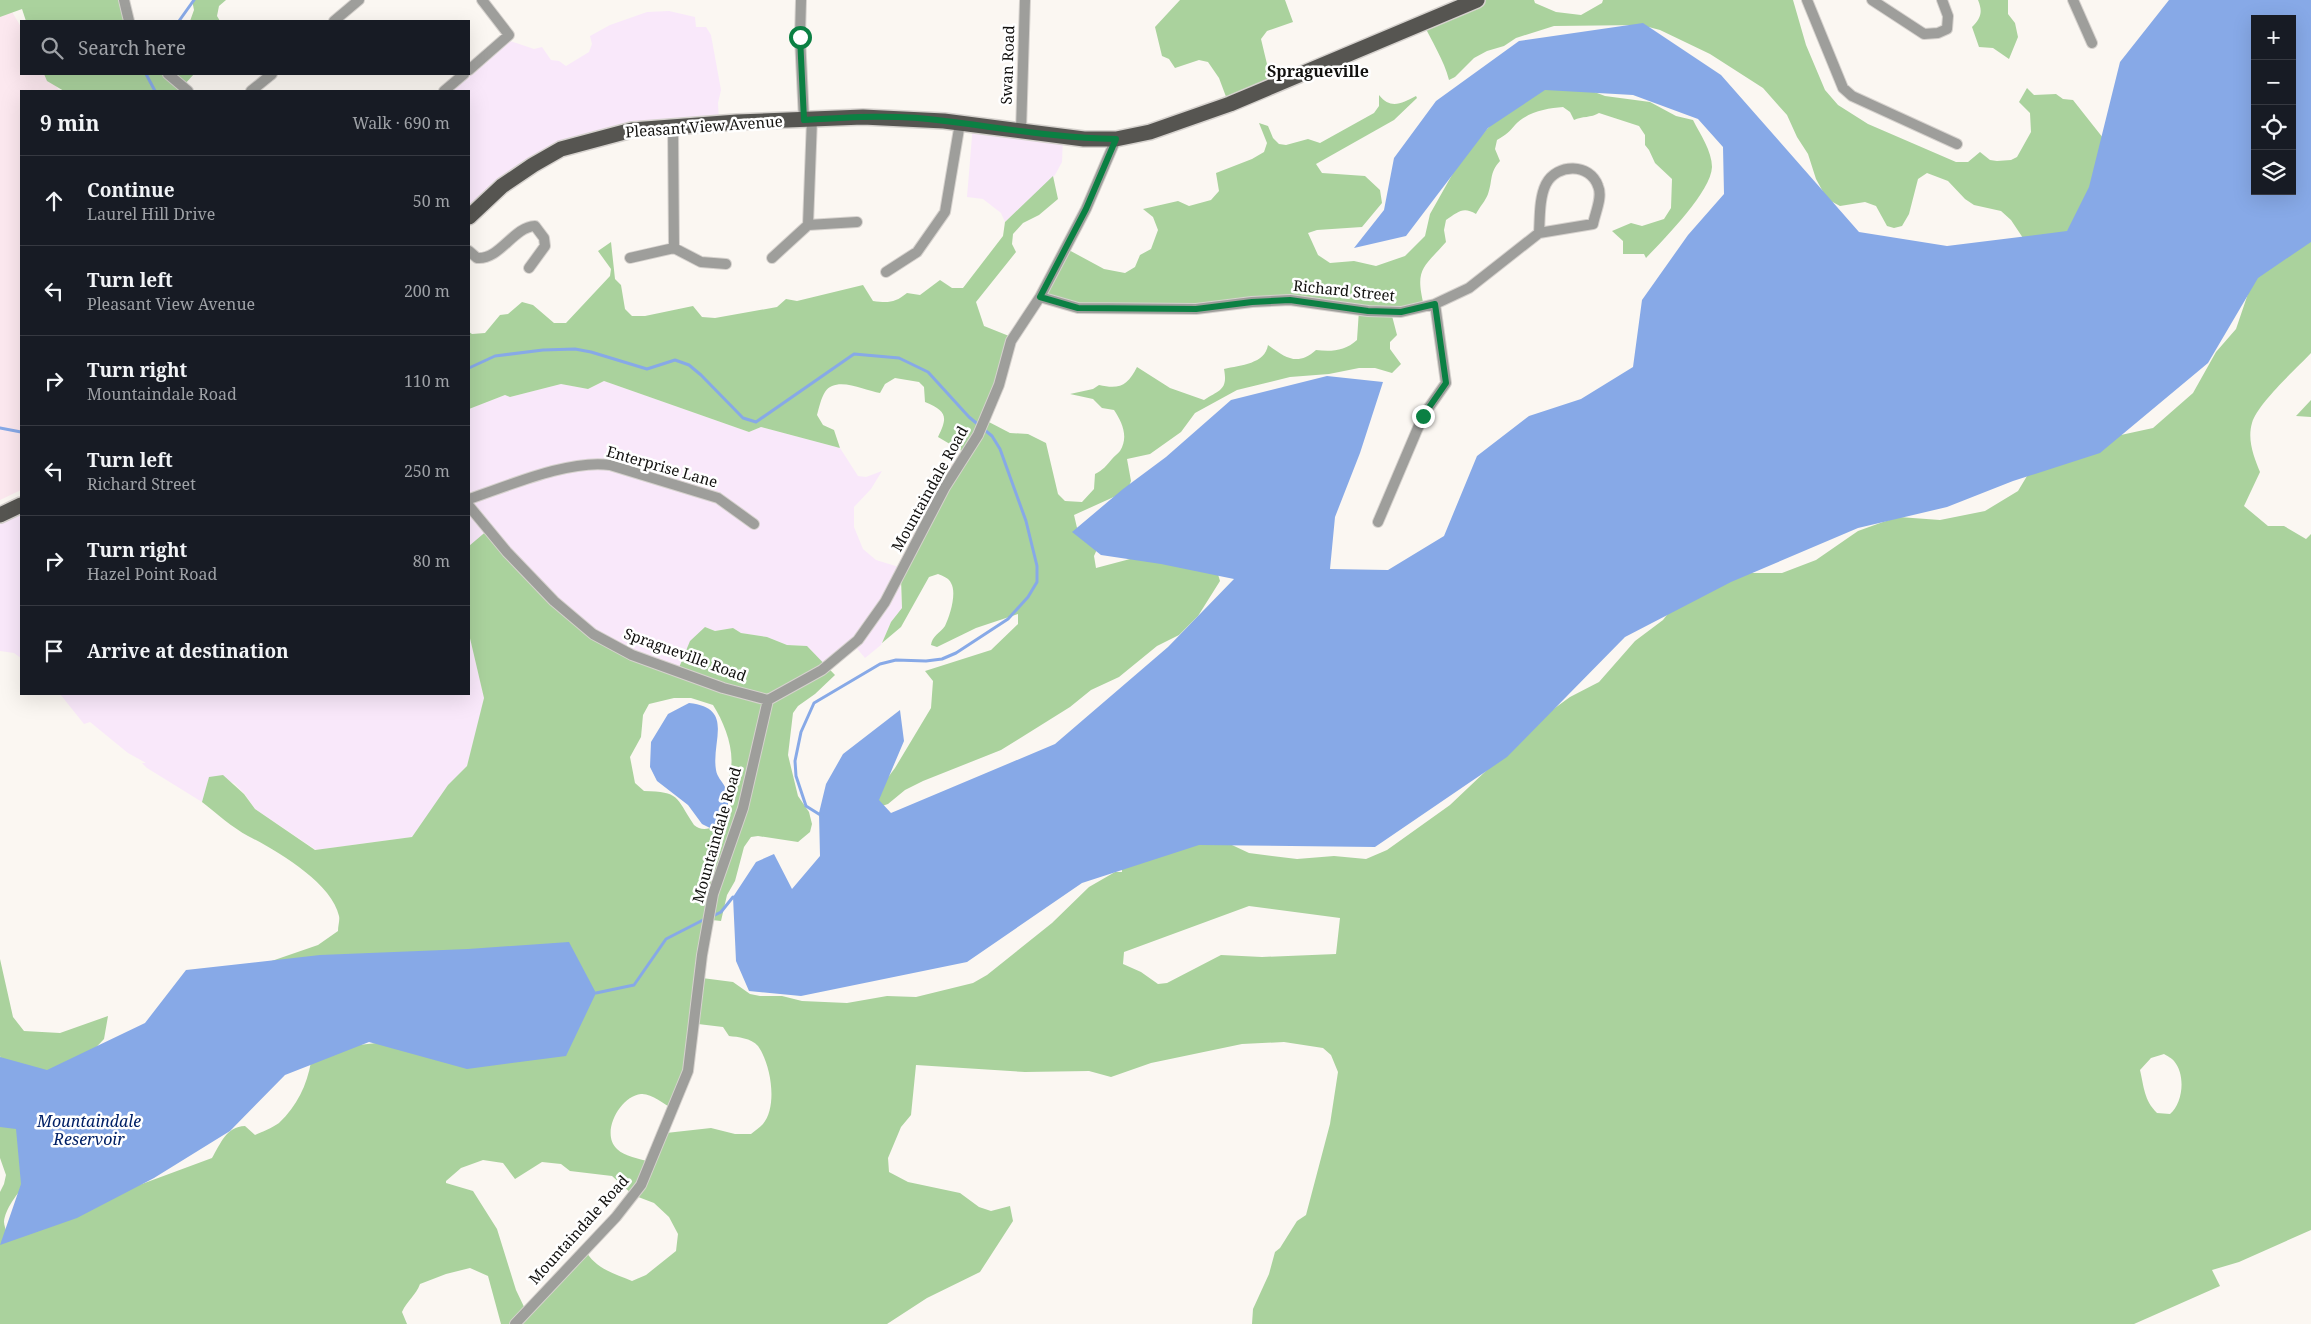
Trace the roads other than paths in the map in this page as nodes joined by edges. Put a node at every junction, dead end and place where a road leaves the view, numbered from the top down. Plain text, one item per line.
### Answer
1 (124, 0) edge
2 (359, 0) edge
3 (482, 0) edge
4 (800, 0) edge
5 (1024, 0) edge
6 (1477, 0) edge
7 (1807, 0) edge
8 (1872, 0) edge
9 (1942, 0) edge
10 (2072, 0) edge
11 (129, 20) edge
12 (335, 20) edge
13 (2092, 43) dead end
14 (470, 69) edge
15 (169, 75) edge
16 (271, 75) edge
17 (463, 75) edge
18 (187, 90) edge
19 (253, 90) edge
20 (445, 90) edge
21 (808, 119) junction
22 (960, 123) junction
23 (673, 127) junction
24 (1021, 131) junction
25 (1116, 139) junction
26 (1956, 144) dead end
27 (470, 215) edge
28 (857, 222) dead end
29 (808, 225) junction
30 (1538, 233) junction
31 (674, 248) junction
32 (470, 251) edge
33 (630, 258) dead end
34 (772, 258) dead end
35 (726, 264) dead end
36 (529, 268) dead end
37 (886, 272) dead end
38 (1040, 297) junction
39 (1435, 304) junction
40 (470, 498) edge
41 (20, 505) edge
42 (470, 507) edge
43 (0, 515) edge
44 (1378, 522) dead end
45 (754, 524) dead end
46 (768, 700) junction
47 (514, 1324) edge

1 - 11 street
2 - 12 street
3 - 14 street
4 - 21 street
5 - 24 street, Swan Road
6 - 25 main road, Pleasant View Avenue
7 - 26 street
8 - 9 street
10 - 13 street
15 - 18 street
16 - 19 street
17 - 20 street
21 - 22 main road, Pleasant View Avenue
21 - 23 main road, Pleasant View Avenue
21 - 29 street
22 - 24 main road, Pleasant View Avenue
22 - 37 street
23 - 27 main road, Pleasant View Avenue
23 - 31 street
24 - 25 main road, Pleasant View Avenue
25 - 38 street, Mountaindale Road
28 - 29 street
29 - 34 street
30 - 30 street, Richard Street
30 - 39 street, Richard Street
31 - 33 street
31 - 35 street
32 - 36 street
38 - 39 street, Richard Street
38 - 46 street, Mountaindale Road
39 - 44 street
40 - 45 street, Enterprise Lane
41 - 43 main road
42 - 46 street, Spragueville Road
46 - 47 street, Mountaindale Road

